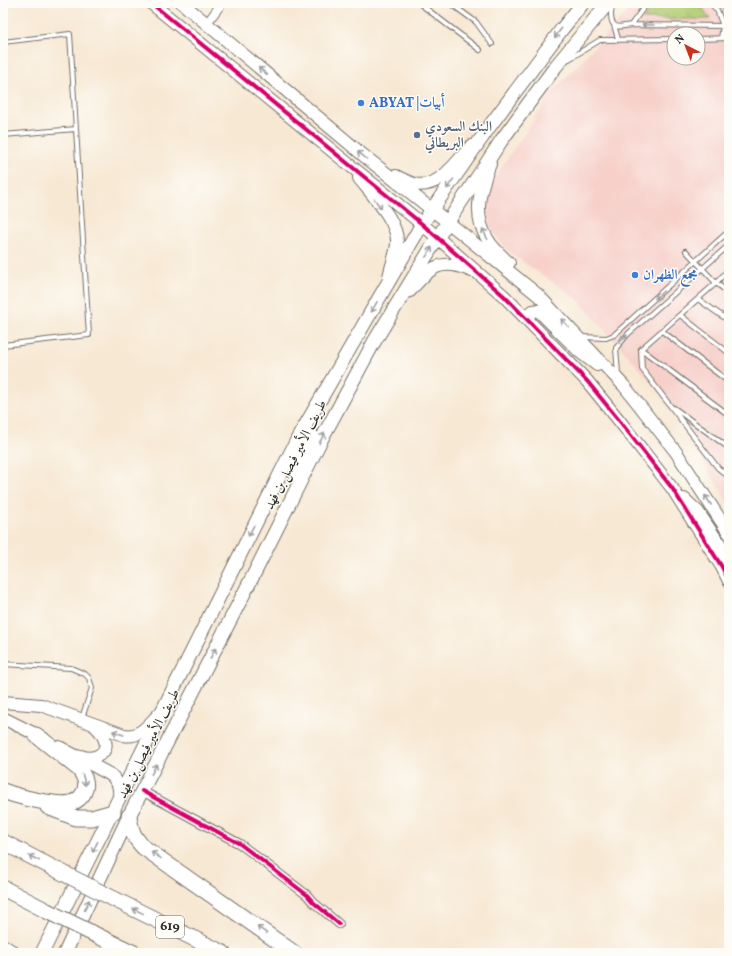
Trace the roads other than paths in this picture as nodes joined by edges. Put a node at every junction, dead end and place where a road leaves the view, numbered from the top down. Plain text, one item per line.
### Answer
1 (151, 3) edge
2 (182, 3) edge
3 (222, 3) edge
4 (419, 3) edge
5 (450, 3) edge
6 (583, 3) edge
7 (608, 3) edge
8 (615, 3) edge
9 (647, 3) edge
10 (710, 3) edge
11 (207, 23) junction
12 (614, 25) junction
13 (631, 25) junction
14 (723, 26) junction
15 (729, 26) edge
16 (721, 38) junction
17 (729, 38) edge
18 (666, 39) edge
19 (706, 39) edge
20 (618, 40) junction
21 (3, 42) edge
22 (492, 44) dead end
23 (480, 50) dead end
24 (556, 66) junction
25 (492, 123) junction
26 (76, 129) junction
27 (3, 135) edge
28 (495, 151) junction
29 (346, 162) junction
30 (382, 170) junction
31 (432, 210) junction
32 (448, 222) junction
33 (422, 224) junction
34 (729, 231) edge
35 (438, 237) junction
36 (729, 245) edge
37 (686, 251) dead end
38 (696, 261) junction
39 (702, 269) junction
40 (729, 269) edge
41 (480, 274) junction
42 (716, 283) junction
43 (387, 284) junction
44 (729, 293) edge
45 (538, 295) junction
46 (698, 299) junction
47 (392, 312) junction
48 (680, 315) junction
49 (529, 321) junction
50 (729, 321) edge
51 (662, 331) junction
52 (578, 337) junction
53 (3, 344) edge
54 (641, 349) junction
55 (729, 353) edge
56 (729, 382) edge
57 (624, 387) junction
58 (669, 404) junction
59 (729, 415) edge
60 (298, 438) junction
61 (729, 448) edge
62 (729, 476) edge
63 (672, 488) junction
64 (729, 533) edge
65 (729, 558) edge
66 (255, 572) junction
67 (729, 582) edge
68 (3, 664) edge
69 (3, 702) edge
70 (161, 712) junction
71 (3, 718) edge
72 (87, 721) junction
73 (36, 735) junction
74 (65, 750) junction
75 (142, 791) junction
76 (10, 793) edge
77 (116, 805) junction
78 (129, 816) junction
79 (3, 842) edge
80 (3, 888) edge
81 (339, 924) dead end
82 (3, 948) edge
83 (12, 953) edge
84 (42, 953) edge
85 (64, 953) edge
86 (134, 953) edge
87 (223, 953) edge
88 (294, 953) edge

1 - 29 street
2 - 11 street
3 - 11 street
4 - 23 lane
5 - 22 lane
6 -> 25 main road, طريف الأمير فيصل بن فهد
7 - 24 main road, طريف الأمير فيصل بن فهد
8 - 12 lane
9 - 13 lane
10 - 14 lane
30 -> 11 street
12 - 13 lane
12 - 20 lane
14 -> 13 lane
14 - 15 lane
14 - 16 lane
16 - 17 lane
16 - 19 lane
18 - 20 lane
20 - 24 lane
21 - 26 lane
24 - 28 main road, طريف الأمير فيصل بن فهد
25 - 30 street
25 -> 31 main road, طريف الأمير فيصل بن فهد
26 - 27 lane
26 - 53 lane
28 - 32 main road, طريف الأمير فيصل بن فهد
45 -> 28 street
29 - 33 street
29 -> 43 street
30 - 31 street
31 - 32 street
31 - 33 main road, طريف الأمير فيصل بن فهد
32 - 35 main road, طريف الأمير فيصل بن فهد
32 - 45 street
33 - 35 street
33 - 43 main road, طريف الأمير فيصل بن فهد
34 - 38 lane
35 - 41 street
47 -> 35 main road, طريف الأمير فيصل بن فهد
36 - 39 lane
37 - 38 lane
38 - 39 lane
38 -> 52 lane
39 - 42 lane
57 -> 39 lane
40 - 42 lane
41 - 47 street
41 - 49 street
42 - 44 lane
42 - 46 lane
43 -> 60 main road, طريف الأمير فيصل بن فهد
52 -> 45 street
46 - 48 lane
46 - 50 lane
66 -> 47 main road, طريف الأمير فيصل بن فهد
48 - 51 lane
48 - 55 lane
49 - 57 street
49 - 63 street
51 - 54 lane
51 - 56 lane
52 - 57 street
54 - 58 lane
54 - 59 lane
64 -> 57 street
58 - 61 lane
58 - 62 lane
60 - 66 main road
60 -> 70 main road, طريف الأمير فيصل بن فهد
63 - 65 street
63 - 67 street
75 -> 66 main road, طريف الأمير فيصل بن فهد
68 - 72 lane
69 - 72 street
70 -> 72 street
70 - 77 main road, طريف الأمير فيصل بن فهد
71 - 73 street
72 - 74 street
73 - 74 street
73 -> 76 highway
74 - 77 street
75 - 78 main road, طريف الأمير فيصل بن فهد
75 - 81 street
76 - 77 highway
77 -> 84 main road, طريف الأمير فيصل بن فهد
85 -> 78 main road, طريف الأمير فيصل بن فهد
88 -> 78 highway
87 -> 79 highway, 619, bridge
80 - 86 highway, bridge
82 - 83 highway

